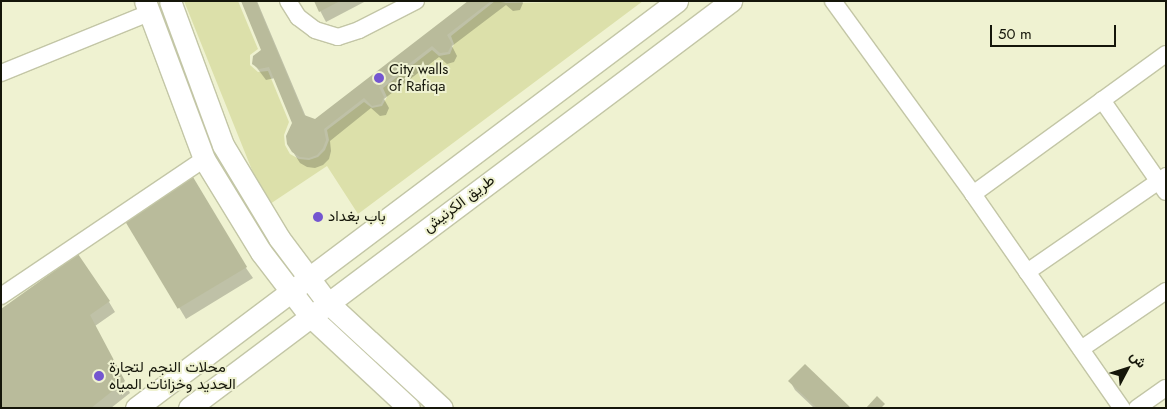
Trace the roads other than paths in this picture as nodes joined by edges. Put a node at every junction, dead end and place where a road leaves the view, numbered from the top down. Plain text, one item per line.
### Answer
1 (170, 1) edge
2 (288, 1) edge
3 (678, 1) edge
4 (731, 1) edge
5 (832, 1) edge
6 (415, 2) edge
7 (147, 7) edge
8 (1166, 54) edge
9 (1, 73) edge
10 (1102, 100) junction
11 (204, 159) junction
12 (1163, 183) edge
13 (973, 194) junction
14 (1027, 272) junction
15 (309, 278) junction
16 (292, 291) junction
17 (1166, 291) edge
18 (1, 296) edge
19 (327, 302) junction
20 (310, 316) junction
21 (1081, 349) junction
22 (1166, 388) edge
23 (136, 408) edge
24 (189, 408) edge
25 (409, 408) edge
26 (442, 408) edge
27 (1122, 408) edge
28 (1137, 408) edge

1 - 15 main road
2 - 6 street
3 - 15 main road, طريق الكرنيش
4 - 19 main road, طريق الكرنيش
5 - 13 street
7 - 9 street
7 - 11 main road
8 - 10 street
10 - 12 street
10 - 13 street
11 - 16 main road
11 - 18 street
12 - 14 street
13 - 14 street
14 - 21 street
15 - 16 main road, طريق الكرنيش
15 - 19 main road
16 - 20 main road
16 - 23 main road, طريق الكرنيش
17 - 21 street
19 - 20 main road, طريق الكرنيش
19 - 26 main road
20 - 24 main road, طريق الكرنيش
20 - 25 main road
21 - 27 street
22 - 28 street

